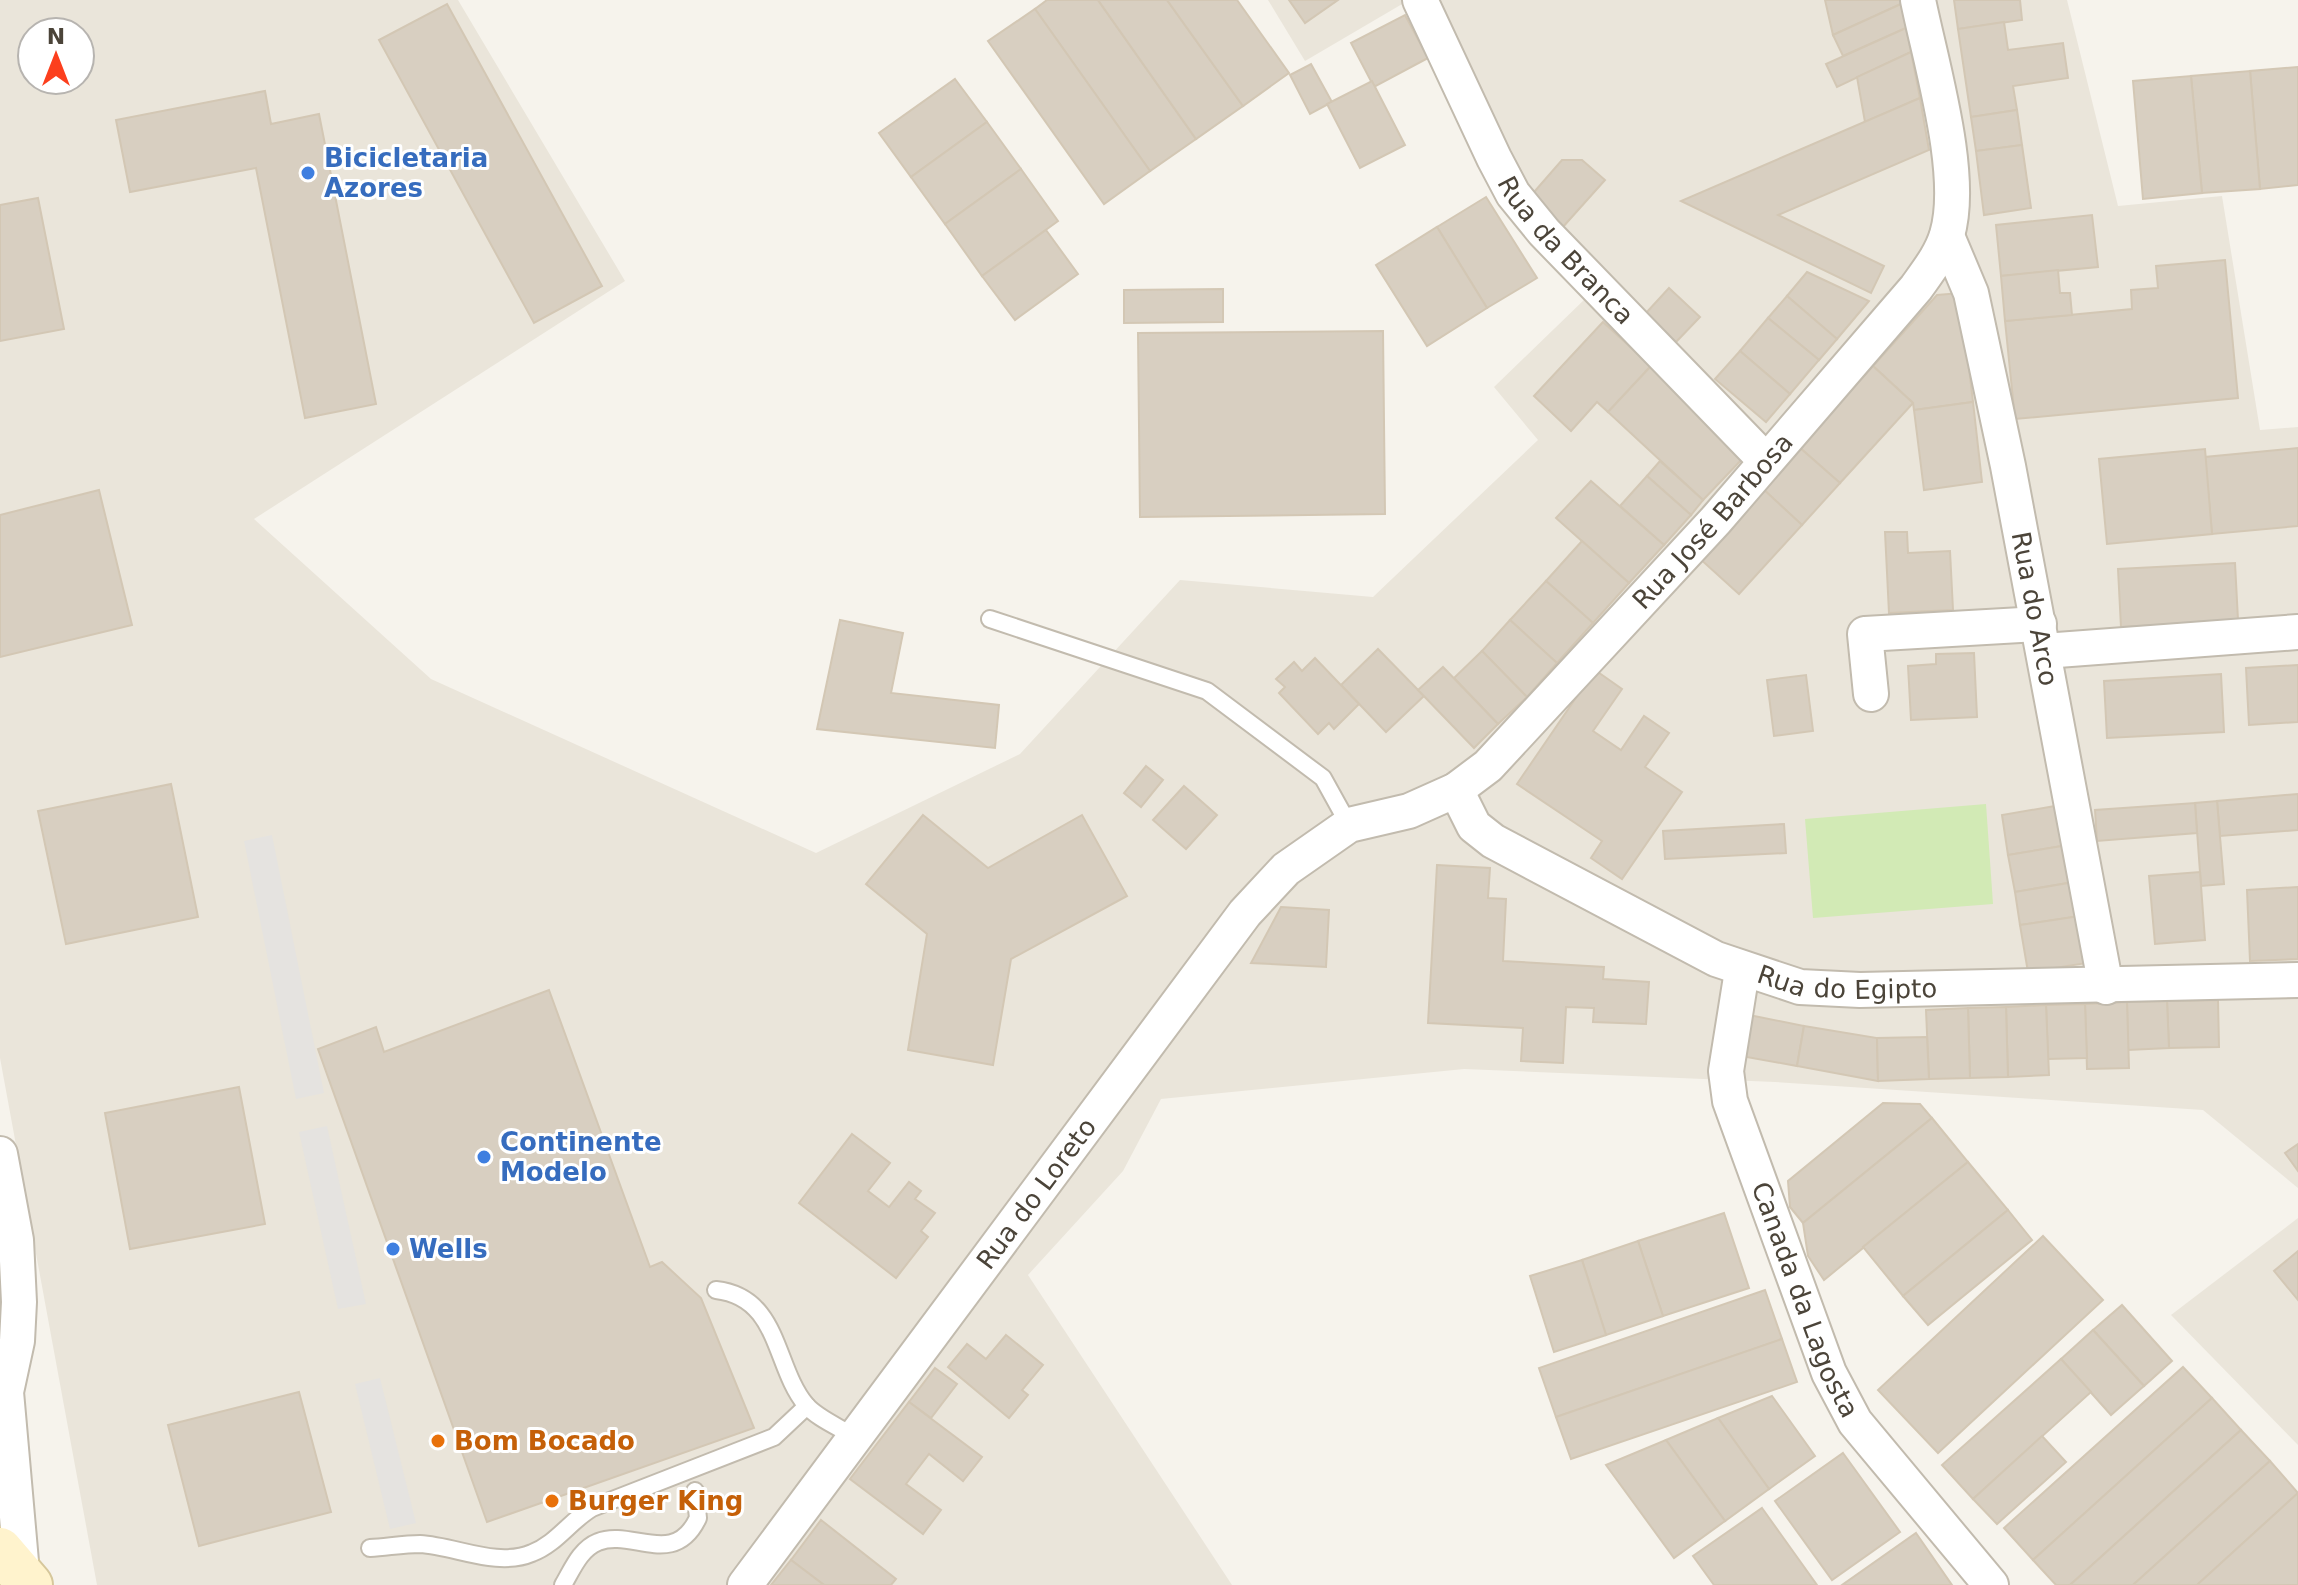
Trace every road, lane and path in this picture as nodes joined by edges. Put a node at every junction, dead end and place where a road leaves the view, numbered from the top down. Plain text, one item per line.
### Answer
1 (1420, 0) edge
2 (1918, 0) edge
3 (1947, 236) junction
4 (1766, 461) junction
5 (990, 619) dead end
6 (2298, 632) edge
7 (2041, 638) junction
8 (1871, 694) dead end
9 (1456, 790) junction
10 (1349, 825) junction
11 (1742, 971) junction
12 (2298, 980) edge
13 (2106, 987) junction
14 (0, 1154) edge
15 (716, 1290) dead end
16 (10, 1301) edge
17 (3, 1396) edge
18 (807, 1406) junction
19 (853, 1436) junction
20 (695, 1491) dead end
21 (370, 1548) dead end
22 (17, 1569) edge
23 (563, 1585) edge
24 (745, 1585) edge
25 (1991, 1585) edge

1 - 4 street, Rua da Branca
2 - 3 street
3 - 4 street, Rua José Barbosa
3 - 7 street, Rua do Arco
4 - 9 street, Rua José Barbosa
5 - 10 lane
6 - 7 street
7 - 8 street
7 - 13 street, Rua do Arco
9 - 10 street, Rua José Barbosa
9 - 11 street, Rua do Egipto
10 - 19 street, Rua do Loreto
11 - 13 street, Rua do Egipto
11 - 25 street, Canada da Lagosta
12 - 13 street, Rua do Egipto
14 - 16 street
15 - 18 lane
16 - 17 street
17 - 22 street
18 - 19 lane
18 - 21 lane
19 - 24 street, Rua do Loreto
20 - 23 lane

